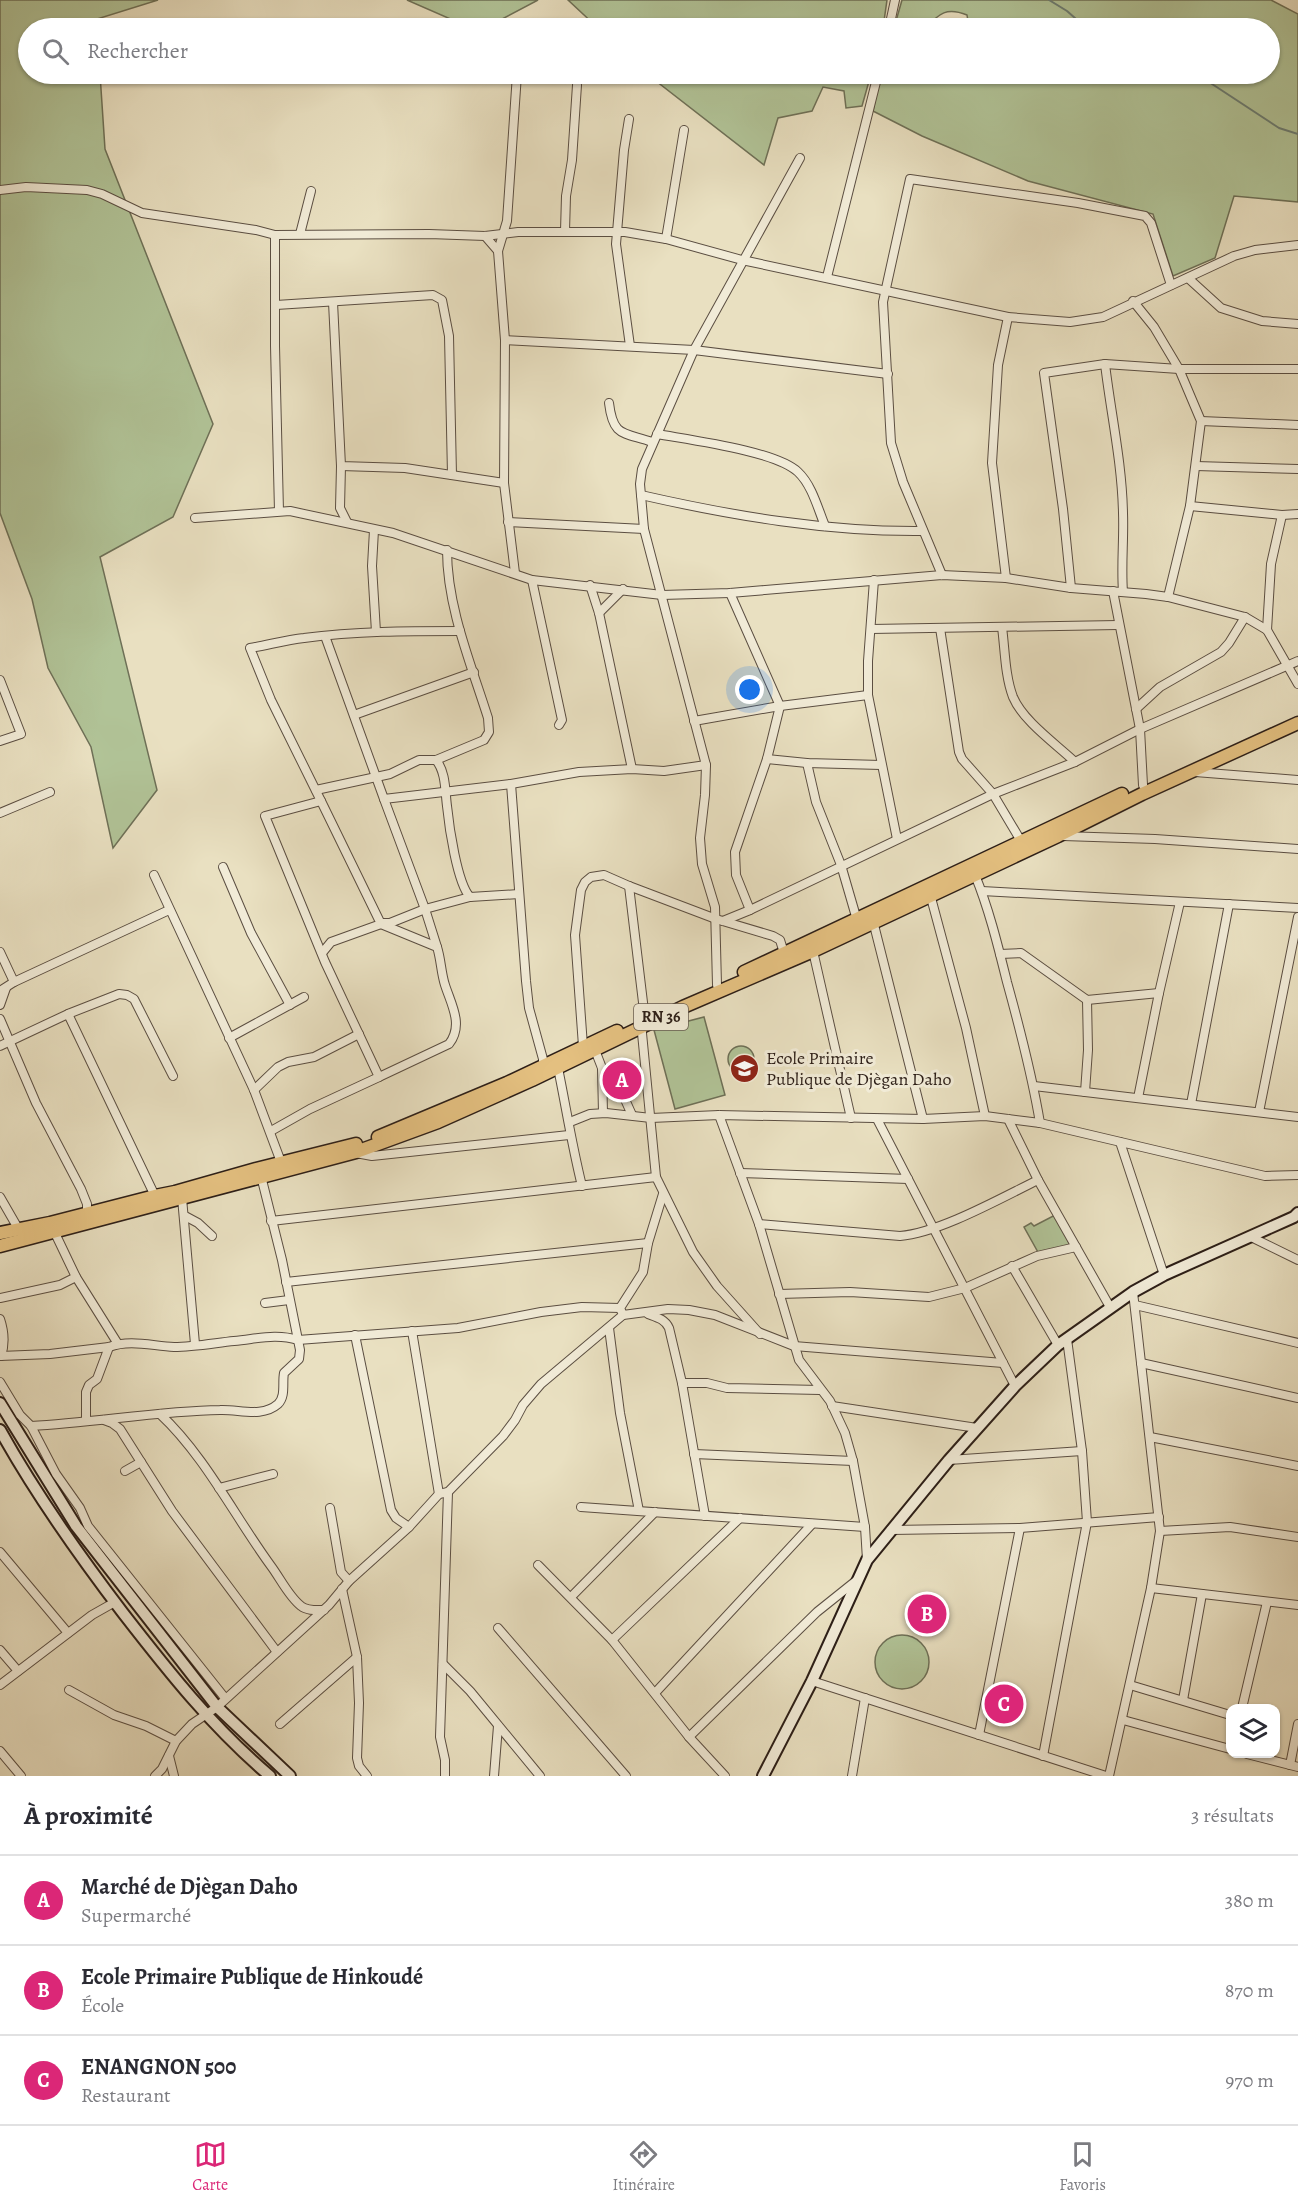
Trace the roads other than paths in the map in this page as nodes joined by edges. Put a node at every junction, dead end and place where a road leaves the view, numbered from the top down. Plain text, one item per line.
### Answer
1 (896, 0) edge
2 (892, 18) edge
3 (516, 84) edge
4 (875, 84) edge
5 (577, 85) dead end
6 (629, 119) dead end
7 (684, 130) dead end
8 (800, 158) dead end
9 (0, 190) edge
10 (310, 191) dead end
11 (507, 221) junction
12 (565, 231) junction
13 (518, 232) junction
14 (617, 232) junction
15 (300, 234) junction
16 (275, 235) junction
17 (503, 235) junction
18 (484, 236) junction
19 (666, 239) junction
20 (1298, 245) edge
21 (498, 251) junction
22 (742, 260) junction
23 (827, 277) junction
24 (1188, 278) junction
25 (1171, 285) junction
26 (884, 290) junction
27 (333, 302) junction
28 (1134, 302) junction
29 (276, 305) junction
30 (1008, 317) junction
31 (1298, 324) edge
32 (505, 340) junction
33 (630, 346) junction
34 (694, 350) junction
35 (1105, 364) junction
36 (1179, 369) junction
37 (1298, 369) edge
38 (888, 374) junction
39 (609, 403) dead end
40 (1201, 421) junction
41 (1298, 425) edge
42 (657, 434) junction
43 (652, 442) junction
44 (341, 466) junction
45 (1196, 466) junction
46 (1298, 469) edge
47 (452, 475) junction
48 (504, 483) junction
49 (641, 495) junction
50 (1190, 506) junction
51 (340, 508) junction
52 (279, 512) junction
53 (1298, 514) edge
54 (1282, 515) junction
55 (195, 518) dead end
56 (330, 519) junction
57 (347, 522) junction
58 (508, 522) junction
59 (825, 526) junction
60 (644, 529) junction
61 (374, 530) junction
62 (923, 531) junction
63 (447, 550) junction
64 (515, 573) junction
65 (942, 575) junction
66 (1006, 578) junction
67 (532, 580) junction
68 (874, 580) junction
69 (590, 585) junction
70 (1071, 588) junction
71 (622, 589) junction
72 (1113, 591) junction
73 (1123, 592) junction
74 (730, 593) junction
75 (662, 594) junction
76 (1168, 597) junction
77 (599, 613) junction
78 (1245, 617) junction
79 (1118, 625) junction
80 (1002, 627) junction
81 (940, 628) junction
82 (871, 629) junction
83 (1267, 630) junction
84 (460, 631) junction
85 (376, 632) junction
86 (325, 636) junction
87 (1298, 661) edge
88 (1288, 666) junction
89 (474, 672) junction
90 (0, 680) edge
91 (1298, 684) edge
92 (868, 695) junction
93 (780, 706) junction
94 (1136, 709) junction
95 (354, 715) junction
96 (694, 721) junction
97 (1297, 722) edge
98 (559, 725) dead end
99 (1140, 729) junction
100 (0, 741) edge
101 (767, 759) junction
102 (436, 760) junction
103 (1075, 762) junction
104 (807, 763) junction
105 (705, 765) junction
106 (881, 765) junction
107 (632, 768) junction
108 (1190, 772) junction
109 (376, 776) junction
110 (1298, 780) edge
111 (511, 784) junction
112 (1143, 785) junction
113 (316, 790) junction
114 (50, 792) dead end
115 (445, 793) junction
116 (993, 794) junction
117 (384, 800) junction
118 (321, 801) junction
119 (0, 813) edge
120 (1058, 836) junction
121 (897, 840) junction
122 (1021, 841) junction
123 (1298, 849) edge
124 (841, 865) junction
125 (223, 867) dead end
126 (154, 875) dead end
127 (975, 875) junction
128 (629, 886) junction
129 (982, 891) junction
130 (519, 894) junction
131 (930, 894) junction
132 (470, 897) junction
133 (1180, 902) junction
134 (1229, 904) junction
135 (1298, 908) edge
136 (425, 909) junction
137 (169, 910) junction
138 (750, 910) junction
139 (1298, 917) edge
140 (719, 920) junction
141 (857, 920) junction
142 (873, 921) junction
143 (381, 924) junction
144 (316, 940) junction
145 (331, 942) junction
146 (437, 947) junction
147 (813, 951) junction
148 (0, 952) edge
149 (322, 953) junction
150 (784, 953) junction
151 (1000, 954) junction
152 (14, 982) junction
153 (717, 985) junction
154 (3, 989) edge
155 (1158, 993) junction
156 (304, 997) dead end
157 (0, 1000) edge
158 (1087, 1000) junction
159 (0, 1005) edge
160 (290, 1005) junction
161 (68, 1014) junction
162 (0, 1019) edge
163 (642, 1023) junction
164 (359, 1034) junction
165 (229, 1038) junction
166 (9, 1042) junction
167 (583, 1046) junction
168 (0, 1047) edge
169 (595, 1050) junction
170 (543, 1065) junction
171 (558, 1068) junction
172 (602, 1068) junction
173 (173, 1076) dead end
174 (379, 1077) junction
175 (1034, 1086) junction
176 (254, 1090) junction
177 (1084, 1092) junction
178 (1138, 1098) junction
179 (1191, 1104) junction
180 (1259, 1112) junction
181 (603, 1113) junction
182 (632, 1115) junction
183 (719, 1115) junction
184 (984, 1116) junction
185 (1298, 1117) edge
186 (651, 1118) junction
187 (851, 1118) junction
188 (877, 1119) junction
189 (923, 1119) junction
190 (1008, 1119) junction
191 (570, 1122) junction
192 (1040, 1123) junction
193 (271, 1131) junction
194 (569, 1135) junction
195 (1120, 1142) junction
196 (356, 1152) junction
197 (281, 1162) junction
198 (740, 1173) junction
199 (1298, 1175) edge
200 (261, 1176) junction
201 (656, 1177) junction
202 (908, 1179) junction
203 (1038, 1180) junction
204 (582, 1186) junction
205 (663, 1194) junction
206 (155, 1196) junction
207 (0, 1197) edge
208 (182, 1198) junction
209 (87, 1213) junction
210 (185, 1216) junction
211 (1297, 1216) edge
212 (271, 1221) junction
213 (759, 1224) junction
214 (933, 1228) junction
215 (19, 1230) junction
216 (54, 1231) junction
217 (0, 1233) edge
218 (212, 1236) dead end
219 (1251, 1237) junction
220 (648, 1243) junction
221 (0, 1246) edge
222 (1076, 1247) junction
223 (1298, 1260) edge
224 (1012, 1266) junction
225 (1164, 1275) junction
226 (76, 1277) junction
227 (286, 1282) junction
228 (964, 1288) junction
229 (1133, 1292) junction
230 (779, 1294) junction
231 (0, 1298) edge
232 (289, 1300) junction
233 (266, 1303) dead end
234 (1135, 1305) junction
235 (1110, 1307) junction
236 (622, 1312) junction
237 (647, 1313) junction
238 (0, 1319) edge
239 (609, 1328) junction
240 (412, 1331) junction
241 (760, 1334) junction
242 (355, 1335) junction
243 (298, 1340) junction
244 (1063, 1342) junction
245 (1298, 1343) edge
246 (118, 1344) junction
247 (195, 1344) junction
248 (794, 1346) junction
249 (109, 1347) junction
250 (1, 1356) edge
251 (1003, 1363) junction
252 (1141, 1363) junction
253 (0, 1382) edge
254 (682, 1383) junction
255 (1015, 1386) junction
256 (820, 1390) junction
257 (1298, 1398) edge
258 (0, 1403) edge
259 (832, 1406) junction
260 (160, 1414) junction
261 (103, 1419) junction
262 (86, 1420) junction
263 (31, 1426) junction
264 (977, 1428) junction
265 (0, 1430) edge
266 (1150, 1437) junction
267 (1082, 1451) junction
268 (694, 1455) junction
269 (949, 1460) junction
270 (853, 1461) junction
271 (141, 1462) junction
272 (1298, 1466) edge
273 (125, 1471) dead end
274 (273, 1474) dead end
275 (219, 1488) junction
276 (448, 1492) junction
277 (439, 1494) junction
278 (581, 1507) dead end
279 (330, 1508) dead end
280 (639, 1511) junction
281 (655, 1512) junction
282 (705, 1516) junction
283 (1159, 1517) junction
284 (740, 1518) junction
285 (1087, 1522) junction
286 (813, 1524) junction
287 (409, 1527) junction
288 (865, 1527) junction
289 (1020, 1528) junction
290 (890, 1530) junction
291 (1160, 1531) junction
292 (1298, 1537) edge
293 (0, 1552) edge
294 (867, 1560) junction
295 (538, 1565) dead end
296 (857, 1580) junction
297 (349, 1581) junction
298 (1151, 1588) junction
299 (342, 1589) junction
300 (1202, 1594) junction
301 (571, 1597) junction
302 (115, 1602) junction
303 (1267, 1602) junction
304 (1298, 1605) edge
305 (324, 1610) junction
306 (498, 1629) dead end
307 (68, 1633) junction
308 (612, 1640) junction
309 (0, 1650) edge
310 (277, 1652) junction
311 (357, 1657) junction
312 (443, 1664) junction
313 (18, 1671) junction
314 (812, 1681) junction
315 (0, 1685) edge
316 (1130, 1685) junction
317 (69, 1690) dead end
318 (655, 1693) junction
319 (225, 1698) junction
320 (866, 1698) junction
321 (1183, 1700) junction
322 (1243, 1704) edge
323 (217, 1707) junction
324 (205, 1714) junction
325 (1226, 1714) edge
326 (1123, 1720) junction
327 (280, 1724) dead end
328 (1298, 1724) edge
329 (498, 1726) junction
330 (979, 1735) junction
331 (689, 1737) junction
332 (176, 1741) junction
333 (1226, 1748) edge
334 (0, 1751) edge
335 (169, 1756) junction
336 (1043, 1756) junction
337 (1263, 1758) edge
338 (1294, 1766) edge
339 (21, 1776) edge
340 (155, 1776) edge
341 (174, 1776) edge
342 (270, 1776) edge
343 (290, 1776) edge
344 (367, 1776) edge
345 (445, 1776) edge
346 (494, 1776) edge
347 (537, 1776) edge
348 (626, 1776) edge
349 (725, 1776) edge
350 (763, 1776) edge
351 (852, 1776) edge
352 (1104, 1776) edge

1 - 2 street
3 - 11 street
4 - 23 street
5 - 12 street
6 - 14 street
7 - 19 street
8 - 22 street
9 - 16 street
10 - 15 street
11 - 13 street
11 - 17 street
12 - 13 street
12 - 14 street
13 - 17 street
14 - 19 street
14 - 33 street
15 - 16 street
15 - 18 street
16 - 29 street
17 - 18 street
17 - 21 street
18 - 21 street
19 - 22 street
20 - 24 street
21 - 32 street
22 - 23 street
22 - 34 street
23 - 26 street
24 - 25 street
24 - 31 street
25 - 26 street
25 - 28 street
26 - 30 street
26 - 38 street
27 - 29 street
27 - 44 street
27 - 47 street
28 - 30 street
28 - 36 street
29 - 52 street
30 - 66 street
32 - 33 street
32 - 48 street
33 - 34 street
34 - 38 street
34 - 42 street
35 - 36 street
35 - 70 street
35 - 73 street
36 - 37 street
36 - 40 street
38 - 62 street
39 - 43 street
40 - 41 street
40 - 45 street
42 - 43 street
42 - 59 street
43 - 49 street
44 - 47 street
44 - 51 street
45 - 46 street
45 - 50 street
47 - 48 street
48 - 58 street
49 - 59 street
49 - 60 street
50 - 54 street
50 - 76 street
51 - 56 street
51 - 57 street
52 - 55 street
52 - 56 street
53 - 54 street
54 - 83 street
56 - 57 street
57 - 61 street
58 - 60 street
58 - 64 street
59 - 62 street
60 - 75 street
61 - 63 street
61 - 85 street
62 - 65 street
63 - 64 street
63 - 84 street
64 - 67 street
65 - 66 street
65 - 68 street
66 - 70 street
67 - 69 street
67 - 98 street
68 - 74 street
68 - 82 street
69 - 71 street
69 - 77 street
70 - 72 street
71 - 75 street
71 - 77 street
72 - 73 street
72 - 79 street
73 - 76 street
74 - 75 street
74 - 93 street
75 - 96 street
76 - 78 street
77 - 107 street
78 - 83 street
78 - 94 street
79 - 80 street
79 - 94 street
80 - 81 street
80 - 103 street
81 - 82 street
81 - 116 street
82 - 92 street
83 - 88 street
84 - 85 street
84 - 89 street
85 - 86 street
86 - 95 street
86 - 113 street
87 - 88 street
88 - 91 street
88 - 99 street
89 - 95 street
89 - 102 street
90 - 100 street
92 - 93 street
92 - 106 street
93 - 96 street
93 - 101 street
94 - 99 street
95 - 109 street
96 - 105 street
97 - 108 main road, RN 36
97 - 112 main road, RN 36
99 - 103 street
99 - 112 street
101 - 104 street
101 - 138 street
102 - 109 street
102 - 115 street
103 - 116 street
104 - 106 street
104 - 124 street
105 - 107 street
105 - 140 street
106 - 121 street
107 - 111 street
108 - 110 street
108 - 120 main road, RN 36
109 - 113 street
109 - 117 street
111 - 115 street
111 - 130 street
112 - 122 main road, RN 36
113 - 118 street
114 - 119 street
115 - 117 street
115 - 132 street
116 - 121 street
116 - 122 street
117 - 136 street
118 - 143 street
118 - 144 street
120 - 123 street
120 - 127 main road, RN 36
121 - 124 street
122 - 141 main road, RN 36
124 - 138 street
124 - 141 street
125 - 160 street
126 - 137 street
127 - 129 street
127 - 131 main road, RN 36
128 - 140 street
128 - 163 street
128 - 167 street
129 - 133 street
129 - 151 street
130 - 132 street
130 - 170 street
131 - 142 main road, RN 36
131 - 184 street
132 - 136 street
133 - 134 street
133 - 155 street
134 - 135 street
134 - 179 street
136 - 143 street
136 - 146 street
137 - 152 street
137 - 165 street
138 - 140 street
139 - 180 street
140 - 150 street
140 - 153 street
141 - 150 main road, RN 36
142 - 147 main road, RN 36
142 - 189 street
143 - 145 street
143 - 146 street
144 - 145 street
144 - 149 street
145 - 149 street
146 - 174 street
147 - 163 main road, RN 36
147 - 187 street
148 - 152 street
149 - 164 street
150 - 153 main road, RN 36
151 - 158 street
151 - 175 street
152 - 154 street
153 - 163 main road, RN 36
154 - 157 street
155 - 158 street
155 - 178 street
156 - 160 street
157 - 159 street
158 - 177 street
160 - 165 street
161 - 166 street
161 - 173 street
161 - 206 street
162 - 166 street
163 - 167 main road, RN 36
163 - 169 main road, RN 36
163 - 186 street
164 - 174 street
164 - 176 street
165 - 176 street
166 - 168 street
166 - 209 street
167 - 170 main road, RN 36
169 - 171 main road, RN 36
169 - 172 street
170 - 197 main road, RN 36
171 - 191 street
171 - 196 main road, RN 36
172 - 181 street
172 - 182 street
174 - 193 street
175 - 177 street
175 - 192 street
176 - 193 street
177 - 178 street
178 - 179 street
179 - 180 street
180 - 185 street
181 - 182 street
181 - 191 street
182 - 186 street
183 - 186 street
183 - 187 street
183 - 198 street
184 - 189 street
184 - 190 street
186 - 201 street
187 - 188 street
188 - 189 street
188 - 202 street
190 - 192 street
190 - 203 street
191 - 194 street
192 - 195 street
193 - 197 street
194 - 196 street
194 - 204 street
195 - 199 street
195 - 225 street
196 - 200 main road, RN 36
197 - 206 main road, RN 36
198 - 202 street
198 - 213 street
200 - 208 main road, RN 36
200 - 212 street
201 - 204 street
201 - 205 street
202 - 214 street
203 - 214 street
203 - 222 street
204 - 212 street
205 - 220 street
205 - 241 street
206 - 209 main road, RN 36
207 - 215 street
208 - 210 street
208 - 216 main road, RN 36
209 - 215 main road, RN 36
210 - 218 street
210 - 247 street
211 - 219 main road
212 - 227 street
213 - 214 street
213 - 230 street
214 - 228 street
215 - 217 main road, RN 36
216 - 221 main road, RN 36
216 - 226 street
219 - 223 street
219 - 225 main road
220 - 227 street
220 - 236 street
222 - 224 street
222 - 235 street
224 - 228 street
224 - 244 street
225 - 229 main road
226 - 231 street
226 - 246 street
227 - 232 street
228 - 230 street
228 - 251 street
229 - 234 street
229 - 235 main road
230 - 248 street
232 - 233 street
232 - 243 street
234 - 245 street
234 - 252 street
235 - 244 main road
236 - 237 street
236 - 239 street
236 - 240 street
237 - 241 street
237 - 254 street
238 - 250 street
239 - 276 street
239 - 280 street
240 - 242 street
240 - 277 street
241 - 248 street
242 - 243 street
242 - 287 street
243 - 247 street
243 - 260 street
244 - 255 main road
244 - 267 street
246 - 247 street
246 - 249 street
248 - 251 street
248 - 256 street
249 - 250 street
249 - 262 street
251 - 255 street
252 - 257 street
252 - 266 street
253 - 263 street
254 - 256 street
254 - 268 street
255 - 264 main road
256 - 259 street
258 - 323 main road
259 - 264 street
259 - 270 street
260 - 261 street
260 - 275 street
261 - 262 street
261 - 271 street
262 - 263 street
263 - 319 street
264 - 269 main road
265 - 302 main road
266 - 272 street
266 - 283 street
267 - 269 street
267 - 285 street
268 - 270 street
268 - 282 street
269 - 290 main road
270 - 288 street
271 - 273 street
271 - 310 street
274 - 275 street
275 - 305 street
276 - 277 street
276 - 312 street
277 - 287 street
278 - 280 street
279 - 297 street
280 - 281 street
281 - 282 street
281 - 301 street
282 - 284 street
283 - 285 street
283 - 291 street
284 - 286 street
284 - 308 street
285 - 289 street
285 - 336 street
286 - 288 street
286 - 318 street
287 - 297 street
288 - 294 street
289 - 290 street
289 - 330 street
290 - 294 main road
291 - 292 street
291 - 298 street
293 - 307 street
294 - 296 main road
295 - 301 street
296 - 314 main road
296 - 331 street
297 - 299 street
298 - 300 street
298 - 316 street
299 - 305 street
299 - 311 street
300 - 303 street
300 - 321 street
301 - 308 street
302 - 307 street
302 - 324 main road
303 - 304 street
303 - 322 street
305 - 310 street
306 - 348 street
307 - 313 street
308 - 318 street
309 - 313 street
310 - 319 street
311 - 327 street
311 - 344 street
312 - 329 street
312 - 345 street
313 - 315 street
314 - 320 street
314 - 350 main road
316 - 321 street
316 - 326 street
317 - 332 street
318 - 331 street
319 - 323 street
320 - 330 street
320 - 351 street
321 - 325 street
323 - 324 street
323 - 343 main road
324 - 332 street
324 - 342 main road
326 - 333 street
326 - 352 street
328 - 338 street
329 - 346 street
329 - 347 street
330 - 336 street
331 - 349 street
332 - 335 street
334 - 339 street
335 - 340 street
335 - 341 street
336 - 352 street
337 - 338 street

